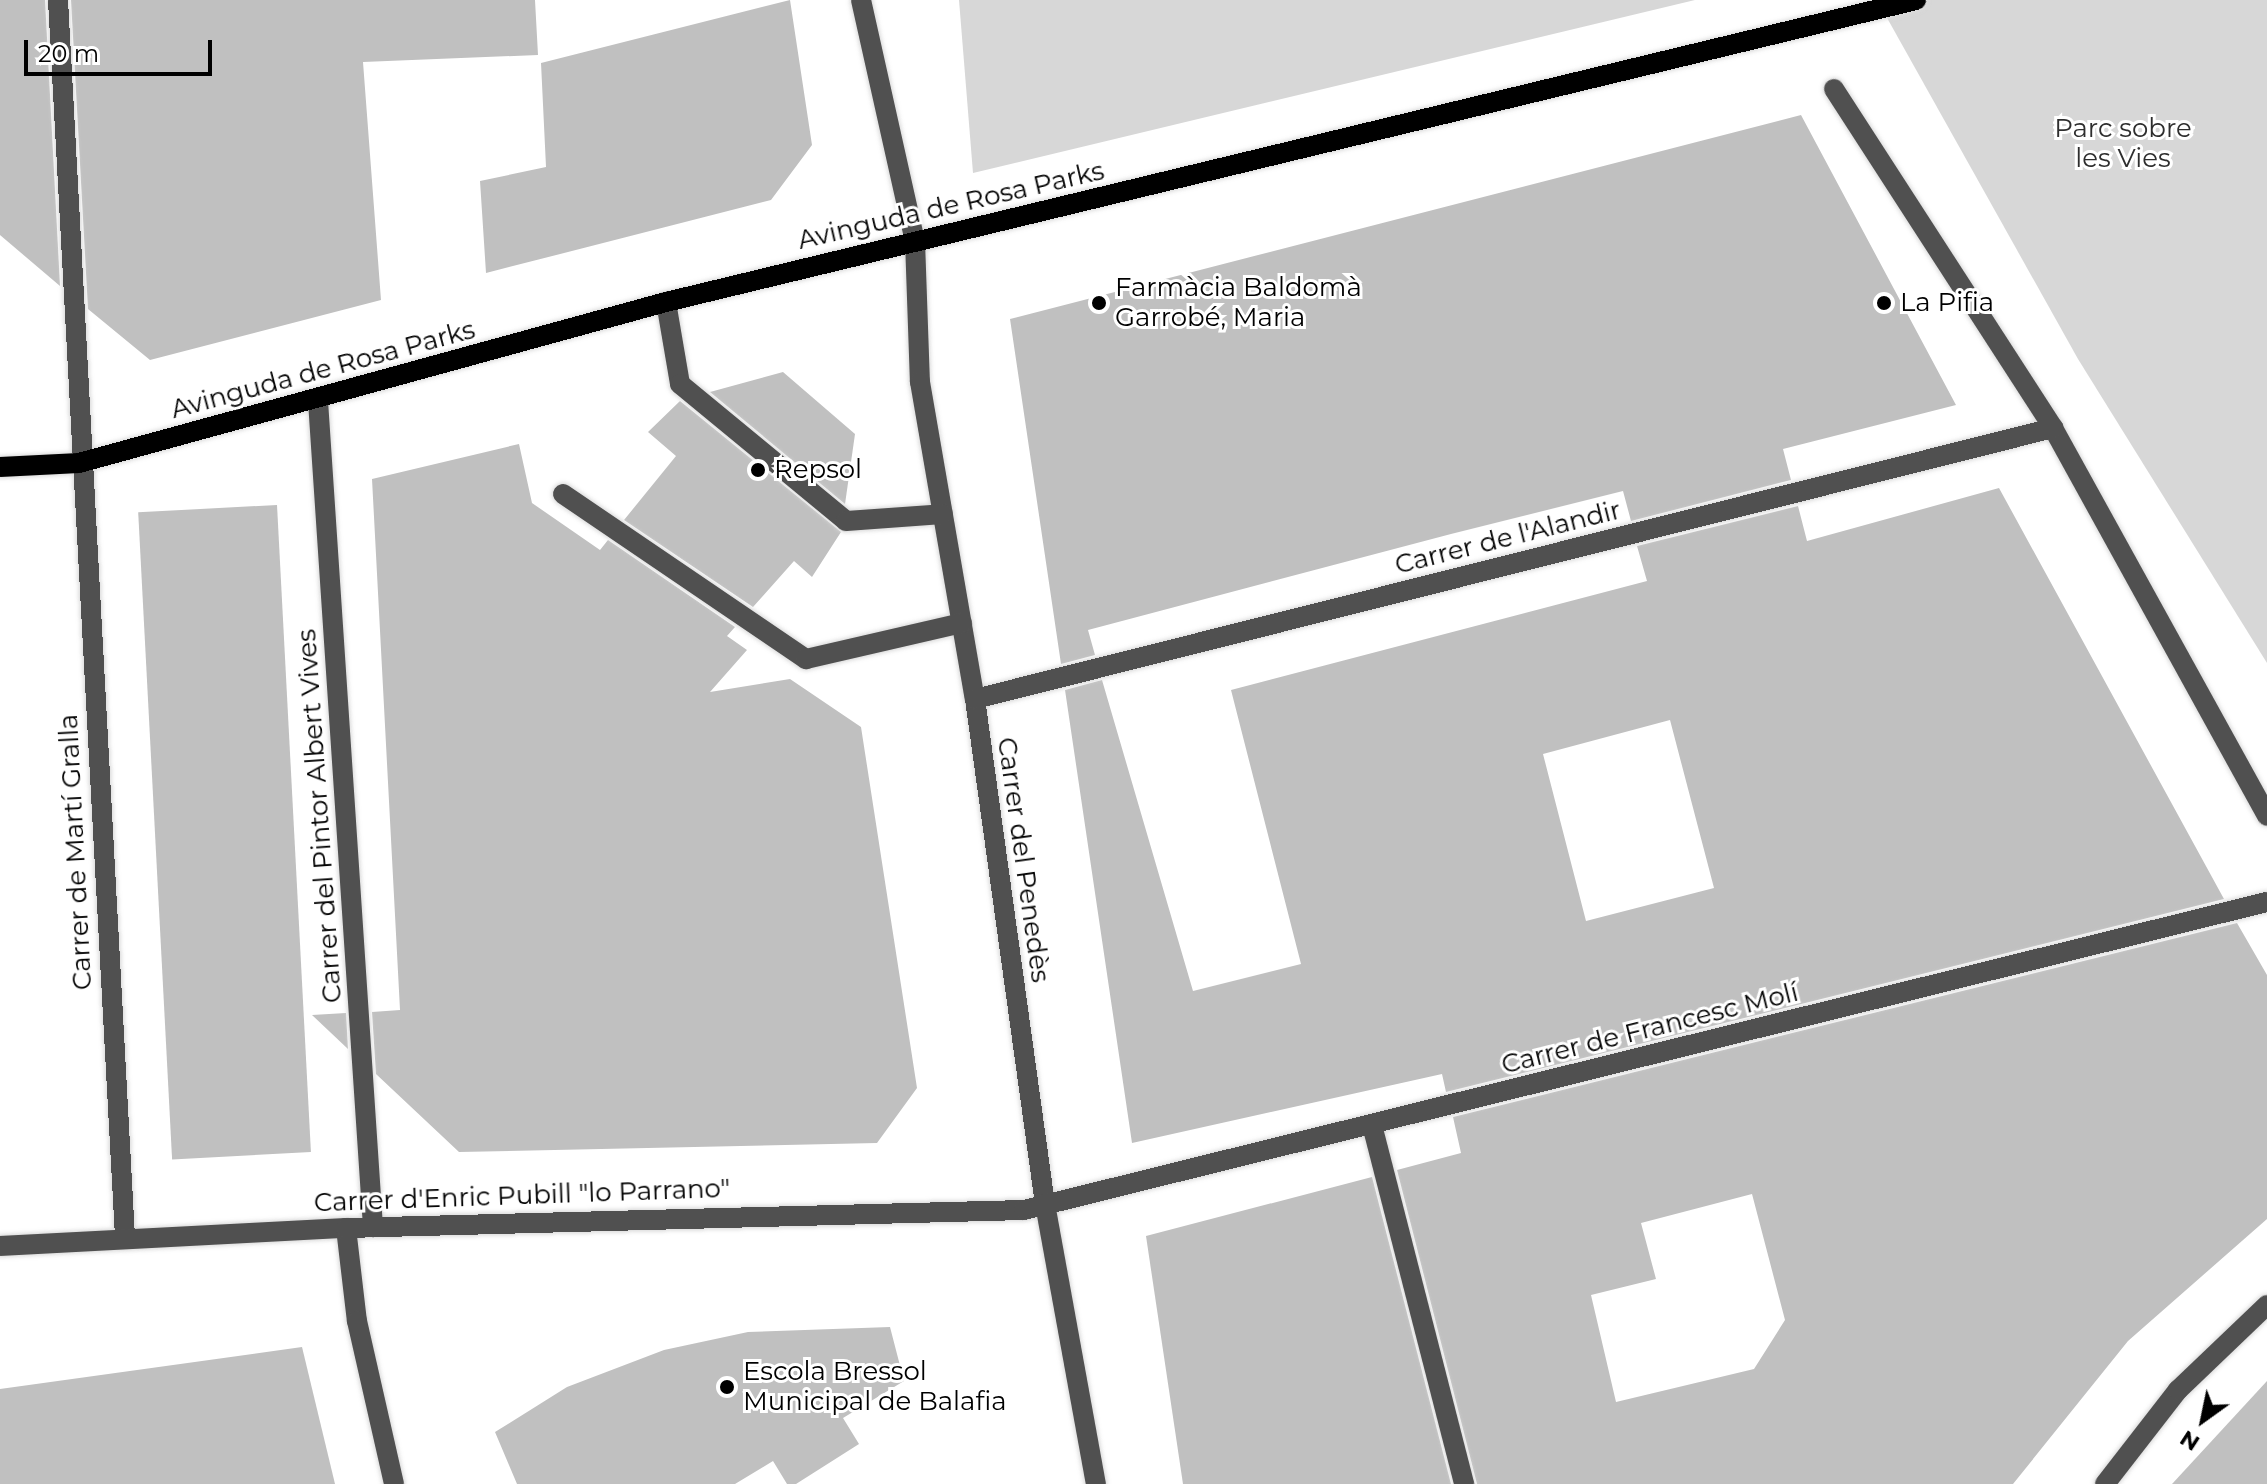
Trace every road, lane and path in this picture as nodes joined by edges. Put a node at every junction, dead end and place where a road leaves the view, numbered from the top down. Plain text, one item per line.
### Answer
1 (58, 0) edge
2 (861, 0) edge
3 (1916, 0) edge
4 (1834, 89) dead end
5 (915, 241) junction
6 (666, 302) junction
7 (318, 401) junction
8 (2053, 428) junction
9 (79, 463) junction
10 (0, 467) edge
11 (563, 494) dead end
12 (943, 514) junction
13 (962, 623) junction
14 (975, 699) junction
15 (2267, 816) edge
16 (2267, 902) edge
17 (1372, 1125) junction
18 (1045, 1204) junction
19 (373, 1227) junction
20 (346, 1228) junction
21 (125, 1238) junction
22 (0, 1246) edge
23 (2267, 1305) edge
24 (394, 1484) edge
25 (1096, 1484) edge
26 (1464, 1484) edge
27 (2105, 1484) edge

1 - 9 street, Carrer de Martí Gralla
2 - 5 street, Carrer del Penedès
3 - 5 main road, Avinguda de Rosa Parks
4 - 8 street
5 - 6 main road, Avinguda de Rosa Parks
5 - 12 street, Carrer del Penedès
6 - 7 main road, Avinguda de Rosa Parks
6 - 12 street
7 - 9 main road, Avinguda de Rosa Parks
7 - 19 street, Carrer del Pintor Albert Vives
8 - 14 street, Carrer de l'Alandir
8 - 15 street
9 - 10 main road, Avinguda de Rosa Parks
9 - 21 street, Carrer de Martí Gralla
11 - 13 street
12 - 13 street, Carrer del Penedès
13 - 14 street, Carrer del Penedès
14 - 18 street, Carrer del Penedès
16 - 17 street, Carrer de Francesc Molí
17 - 18 street, Carrer de Francesc Molí
17 - 26 street
18 - 19 street, Carrer d'Enric Pubill "lo Parrano"
18 - 25 street, Carrer del Penedès
19 - 20 street, Carrer d'Enric Pubill "lo Parrano"
20 - 21 street, Carrer d'Enric Pubill "lo Parrano"
20 - 24 street
21 - 22 street, Carrer d'Enric Pubill "lo Parrano"
23 - 27 street

